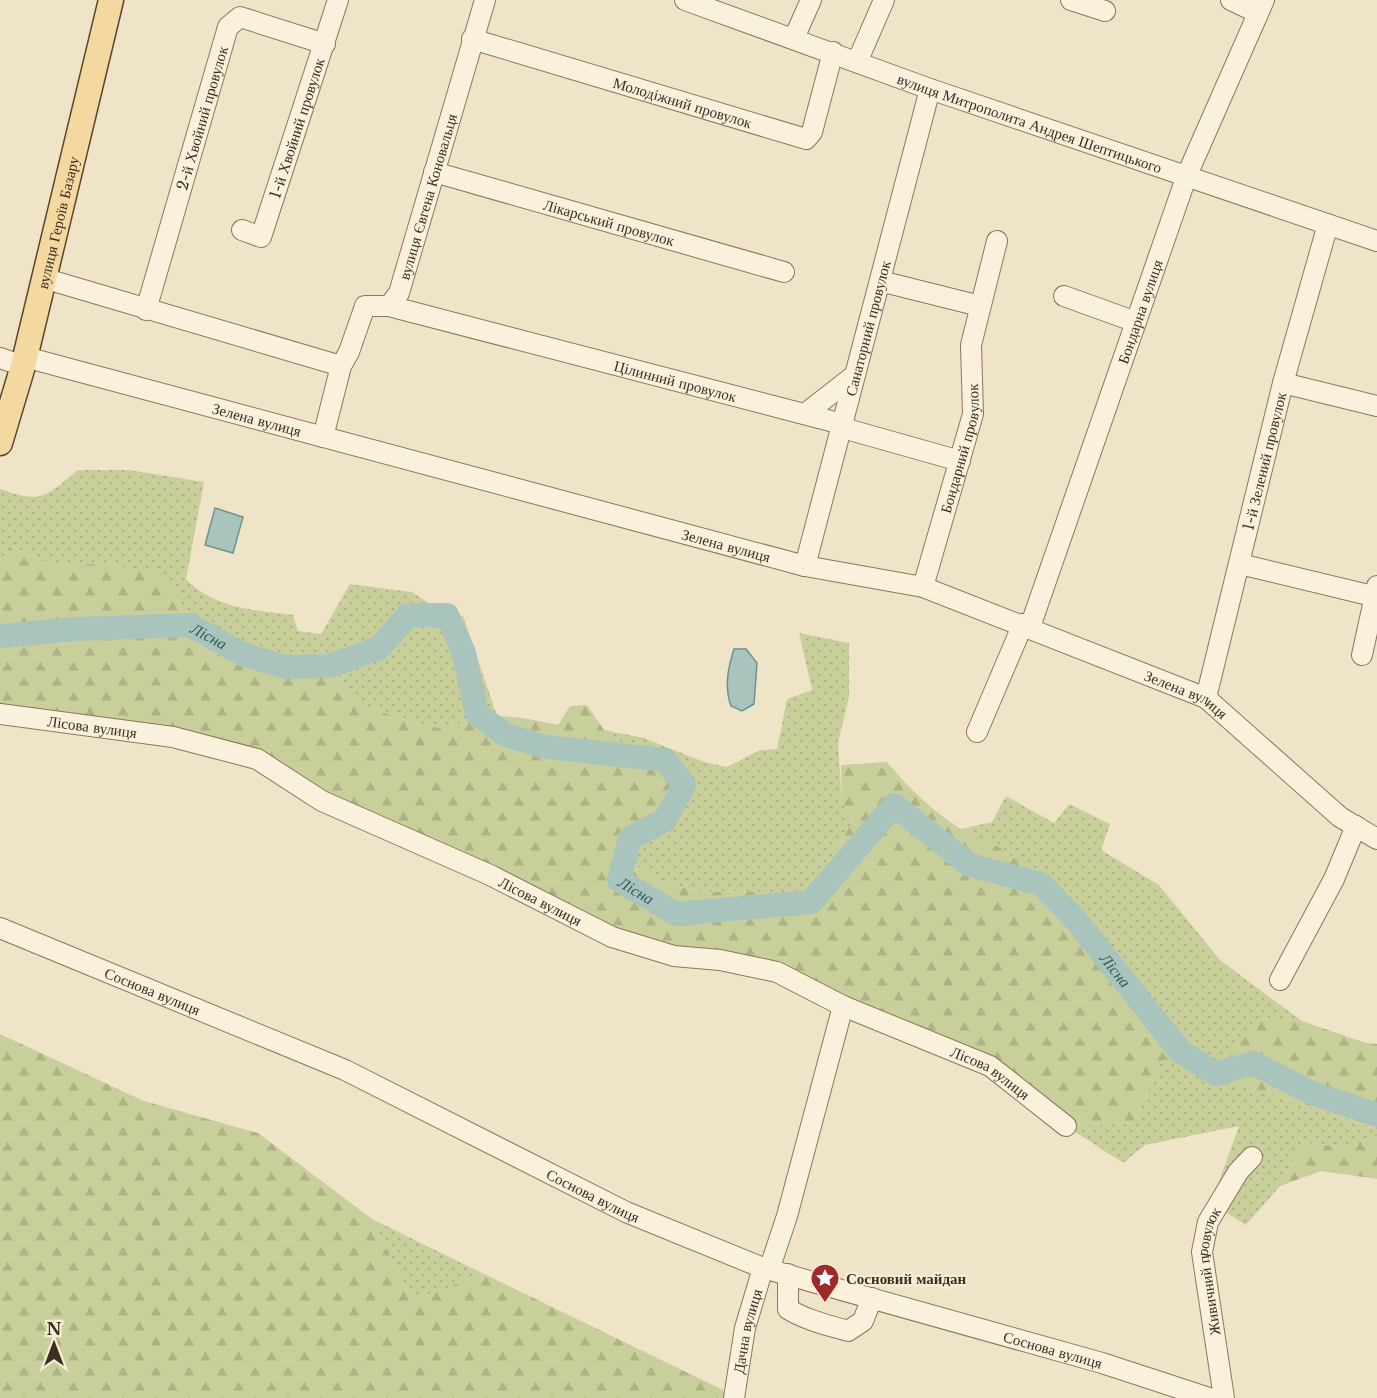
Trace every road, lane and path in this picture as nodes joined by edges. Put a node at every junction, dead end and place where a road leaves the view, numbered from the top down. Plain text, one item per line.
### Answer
1 (111, 0) edge
2 (338, 0) edge
3 (485, 0) edge
4 (685, 0) edge
5 (811, 0) edge
6 (884, 0) edge
7 (1071, 0) edge
8 (1231, 0) edge
9 (1261, 6) edge
10 (1105, 11) dead end
11 (794, 38) junction
12 (472, 39) junction
13 (325, 44) junction
14 (833, 52) junction
15 (858, 60) junction
16 (930, 89) junction
17 (434, 172) junction
18 (1187, 176) junction
19 (1328, 224) junction
20 (242, 231) dead end
21 (997, 241) dead end
22 (1377, 241) edge
23 (784, 272) dead end
24 (43, 278) junction
25 (880, 281) junction
26 (1064, 296) dead end
27 (389, 306) junction
28 (980, 306) junction
29 (146, 310) junction
30 (1136, 322) junction
31 (0, 358) edge
32 (24, 362) junction
33 (341, 366) junction
34 (855, 375) junction
35 (1283, 384) junction
36 (1377, 406) edge
37 (805, 414) junction
38 (843, 424) junction
39 (323, 437) junction
40 (0, 442) edge
41 (960, 460) junction
42 (1240, 564) junction
43 (805, 566) junction
44 (923, 587) junction
45 (1376, 593) edge
46 (1027, 626) junction
47 (1362, 655) dead end
48 (1206, 698) junction
49 (0, 714) edge
50 (977, 732) dead end
51 (1356, 826) junction
52 (1377, 839) edge
53 (0, 928) edge
54 (1281, 980) dead end
55 (843, 1006) junction
56 (1066, 1126) dead end
57 (1252, 1157) dead end
58 (773, 1270) junction
59 (872, 1298) junction
60 (734, 1398) edge
61 (1209, 1398) edge
62 (1224, 1398) edge

1 - 24 main road, вулиця Героїв Базару
2 - 13 street, 1-й Хвойний провулок
3 - 12 street, вулиця Євгена Коновальця
4 - 11 street, вулиця Митрополита Андрея Шептицького
5 - 11 street
6 - 15 street
7 - 10 street
8 - 9 street
9 - 18 street, Бондарна вулиця
11 - 14 street, вулиця Митрополита Андрея Шептицького
12 - 14 street, Молодіжний провулок
12 - 17 street, вулиця Євгена Коновальця
13 - 20 street, 1-й Хвойний провулок
13 - 29 street, 2-й Хвойний провулок
14 - 15 street, вулиця Митрополита Андрея Шептицького
15 - 16 street, вулиця Митрополита Андрея Шептицького
16 - 18 street, вулиця Митрополита Андрея Шептицького
16 - 25 street, Санаторний провулок
17 - 23 street, Лікарський провулок
17 - 27 street, вулиця Євгена Коновальця
18 - 19 street, вулиця Митрополита Андрея Шептицького
18 - 30 street, Бондарна вулиця
19 - 22 street, вулиця Митрополита Андрея Шептицького
19 - 35 street, 1-й Зелений провулок
21 - 28 street, Бондарний провулок
24 - 29 street
24 - 32 main road, вулиця Героїв Базару
25 - 28 street
25 - 34 street, Санаторний провулок
26 - 30 street
27 - 33 street
27 - 37 street, Цілинний провулок
28 - 41 street, Бондарний провулок
29 - 33 street
30 - 46 street, Бондарна вулиця
31 - 32 street, Зелена вулиця
32 - 39 street, Зелена вулиця
32 - 40 main road, вулиця Героїв Базару
33 - 39 street
34 - 37 street
34 - 38 street, Санаторний провулок
35 - 36 street
35 - 42 street, 1-й Зелений провулок
37 - 38 street, Цілинний провулок
38 - 41 street, Цілинний провулок
38 - 43 street, Санаторний провулок
39 - 43 street, Зелена вулиця
41 - 44 street, Бондарний провулок
42 - 45 street
42 - 48 street, 1-й Зелений провулок
43 - 44 street, Зелена вулиця
44 - 46 street, Зелена вулиця
45 - 47 street
46 - 48 street, Зелена вулиця
46 - 50 street, Бондарна вулиця
48 - 51 street, Зелена вулиця
49 - 55 street, Лісова вулиця
51 - 52 street, Зелена вулиця
51 - 54 street
53 - 58 street, Соснова вулиця
55 - 56 street, Лісова вулиця
55 - 58 street, Дачна вулиця
57 - 62 street, Живичний провулок
58 - 59 street, Соснова вулиця
58 - 59 street
58 - 60 street, Дачна вулиця
59 - 61 street, Соснова вулиця

